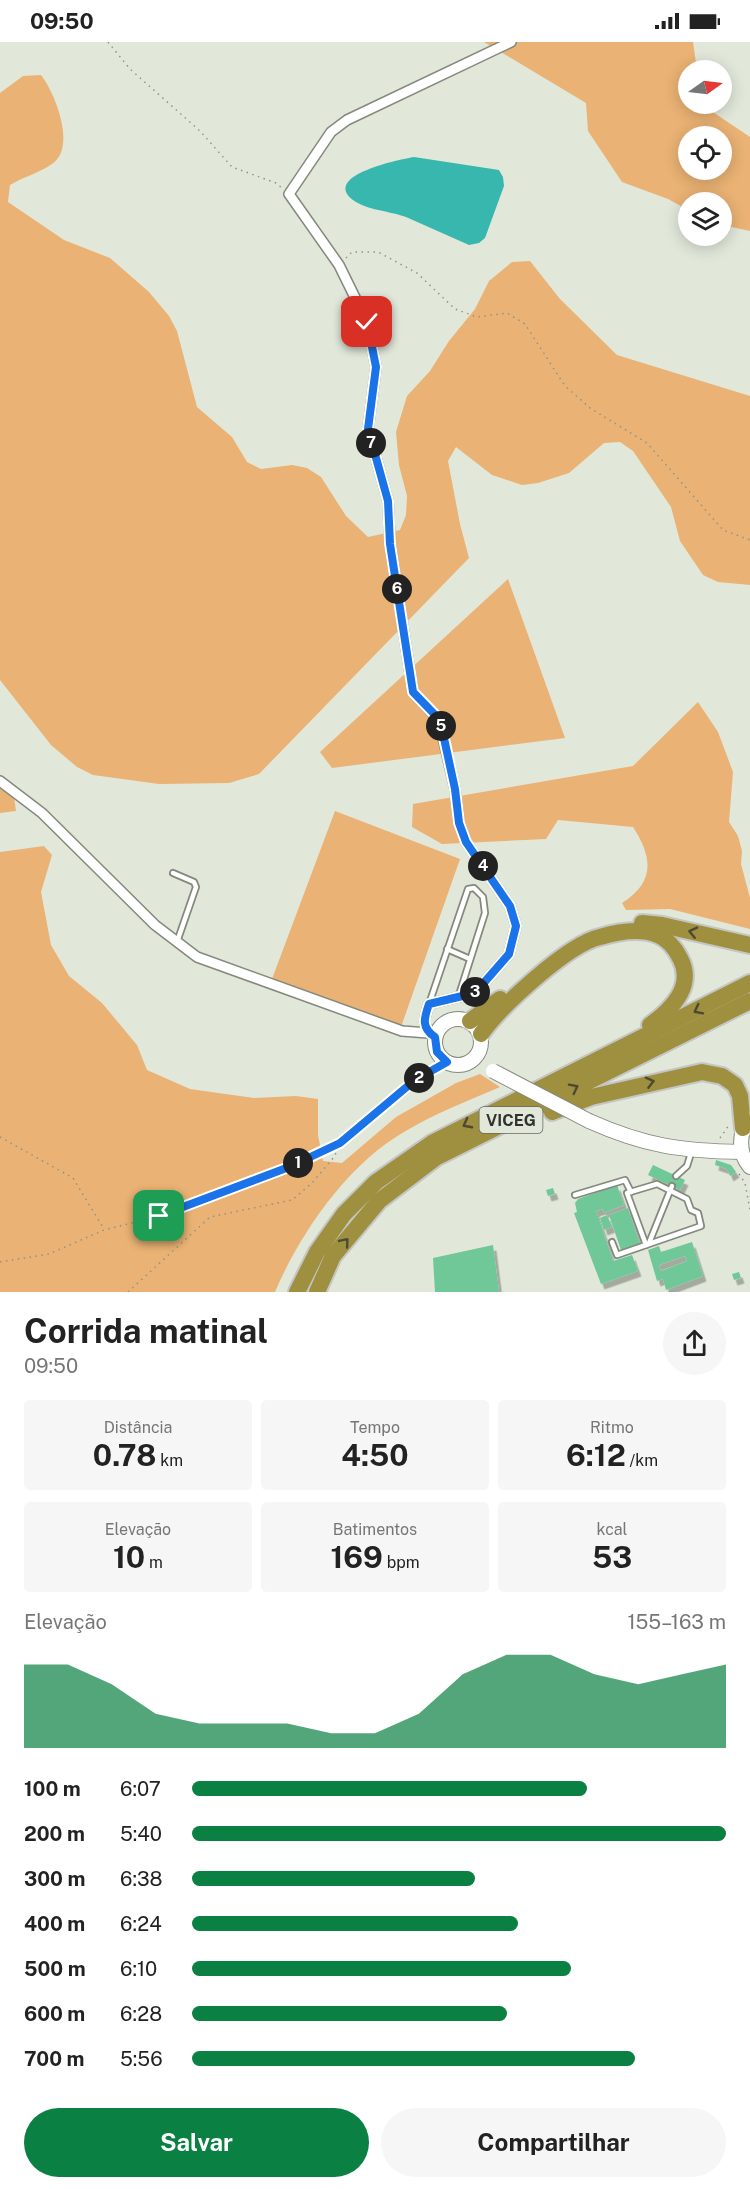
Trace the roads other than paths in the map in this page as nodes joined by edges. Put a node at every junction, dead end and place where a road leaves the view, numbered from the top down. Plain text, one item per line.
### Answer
1 (512, 42) edge
2 (0, 782) edge
3 (173, 873) dead end
4 (177, 942) junction
5 (750, 945) edge
6 (447, 949) junction
7 (470, 958) junction
8 (750, 983) edge
9 (458, 998) junction
10 (750, 1001) edge
11 (429, 1004) junction
12 (475, 1027) junction
13 (432, 1035) junction
14 (617, 1050) junction
15 (475, 1058) junction
16 (746, 1122) edge
17 (692, 1150) junction
18 (742, 1152) junction
19 (437, 1157) junction
20 (750, 1167) edge
21 (676, 1176) dead end
22 (671, 1189) junction
23 (632, 1192) junction
24 (575, 1196) dead end
25 (612, 1242) dead end
26 (647, 1244) junction
27 (297, 1292) edge
28 (316, 1292) edge

1 - 9 street
2 - 4 street
3 - 4 lane
4 - 13 street
5 -> 12 highway
6 - 7 lane
6 - 7 lane
6 - 11 lane
7 - 9 lane
8 -> 14 highway, VICEG
9 - 11 street
19 -> 10 highway, VICEG
11 - 13 street
12 - 13 street
12 - 14 highway
12 - 15 street
13 - 15 street
14 -> 27 highway, VICEG
15 - 17 street, bridge
16 - 18 street
19 -> 16 highway
17 - 18 street
17 - 21 lane
18 - 20 street
28 -> 19 highway, VICEG
22 - 23 lane
22 - 26 lane
22 - 26 lane
23 - 24 lane
23 - 26 lane
25 - 26 lane

